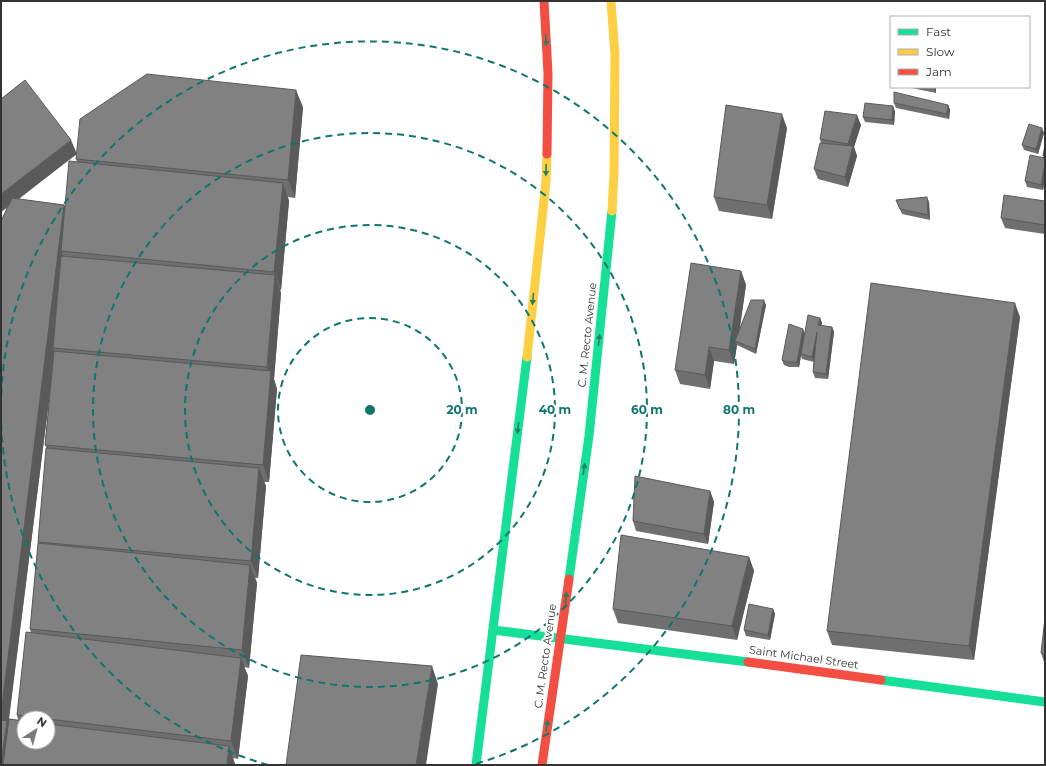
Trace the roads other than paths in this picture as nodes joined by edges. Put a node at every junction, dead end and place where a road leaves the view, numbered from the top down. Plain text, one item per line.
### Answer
1 (544, 1) edge
2 (611, 1) edge
3 (493, 630) junction
4 (560, 639) junction
5 (1045, 702) edge
6 (476, 765) edge
7 (542, 765) edge

1 -> 3 main road
4 -> 2 main road, C. M. Recto Avenue
3 - 4 main road, Saint Michael Street
3 - 6 main road
4 - 5 main road, Saint Michael Street
7 -> 4 main road, C. M. Recto Avenue

